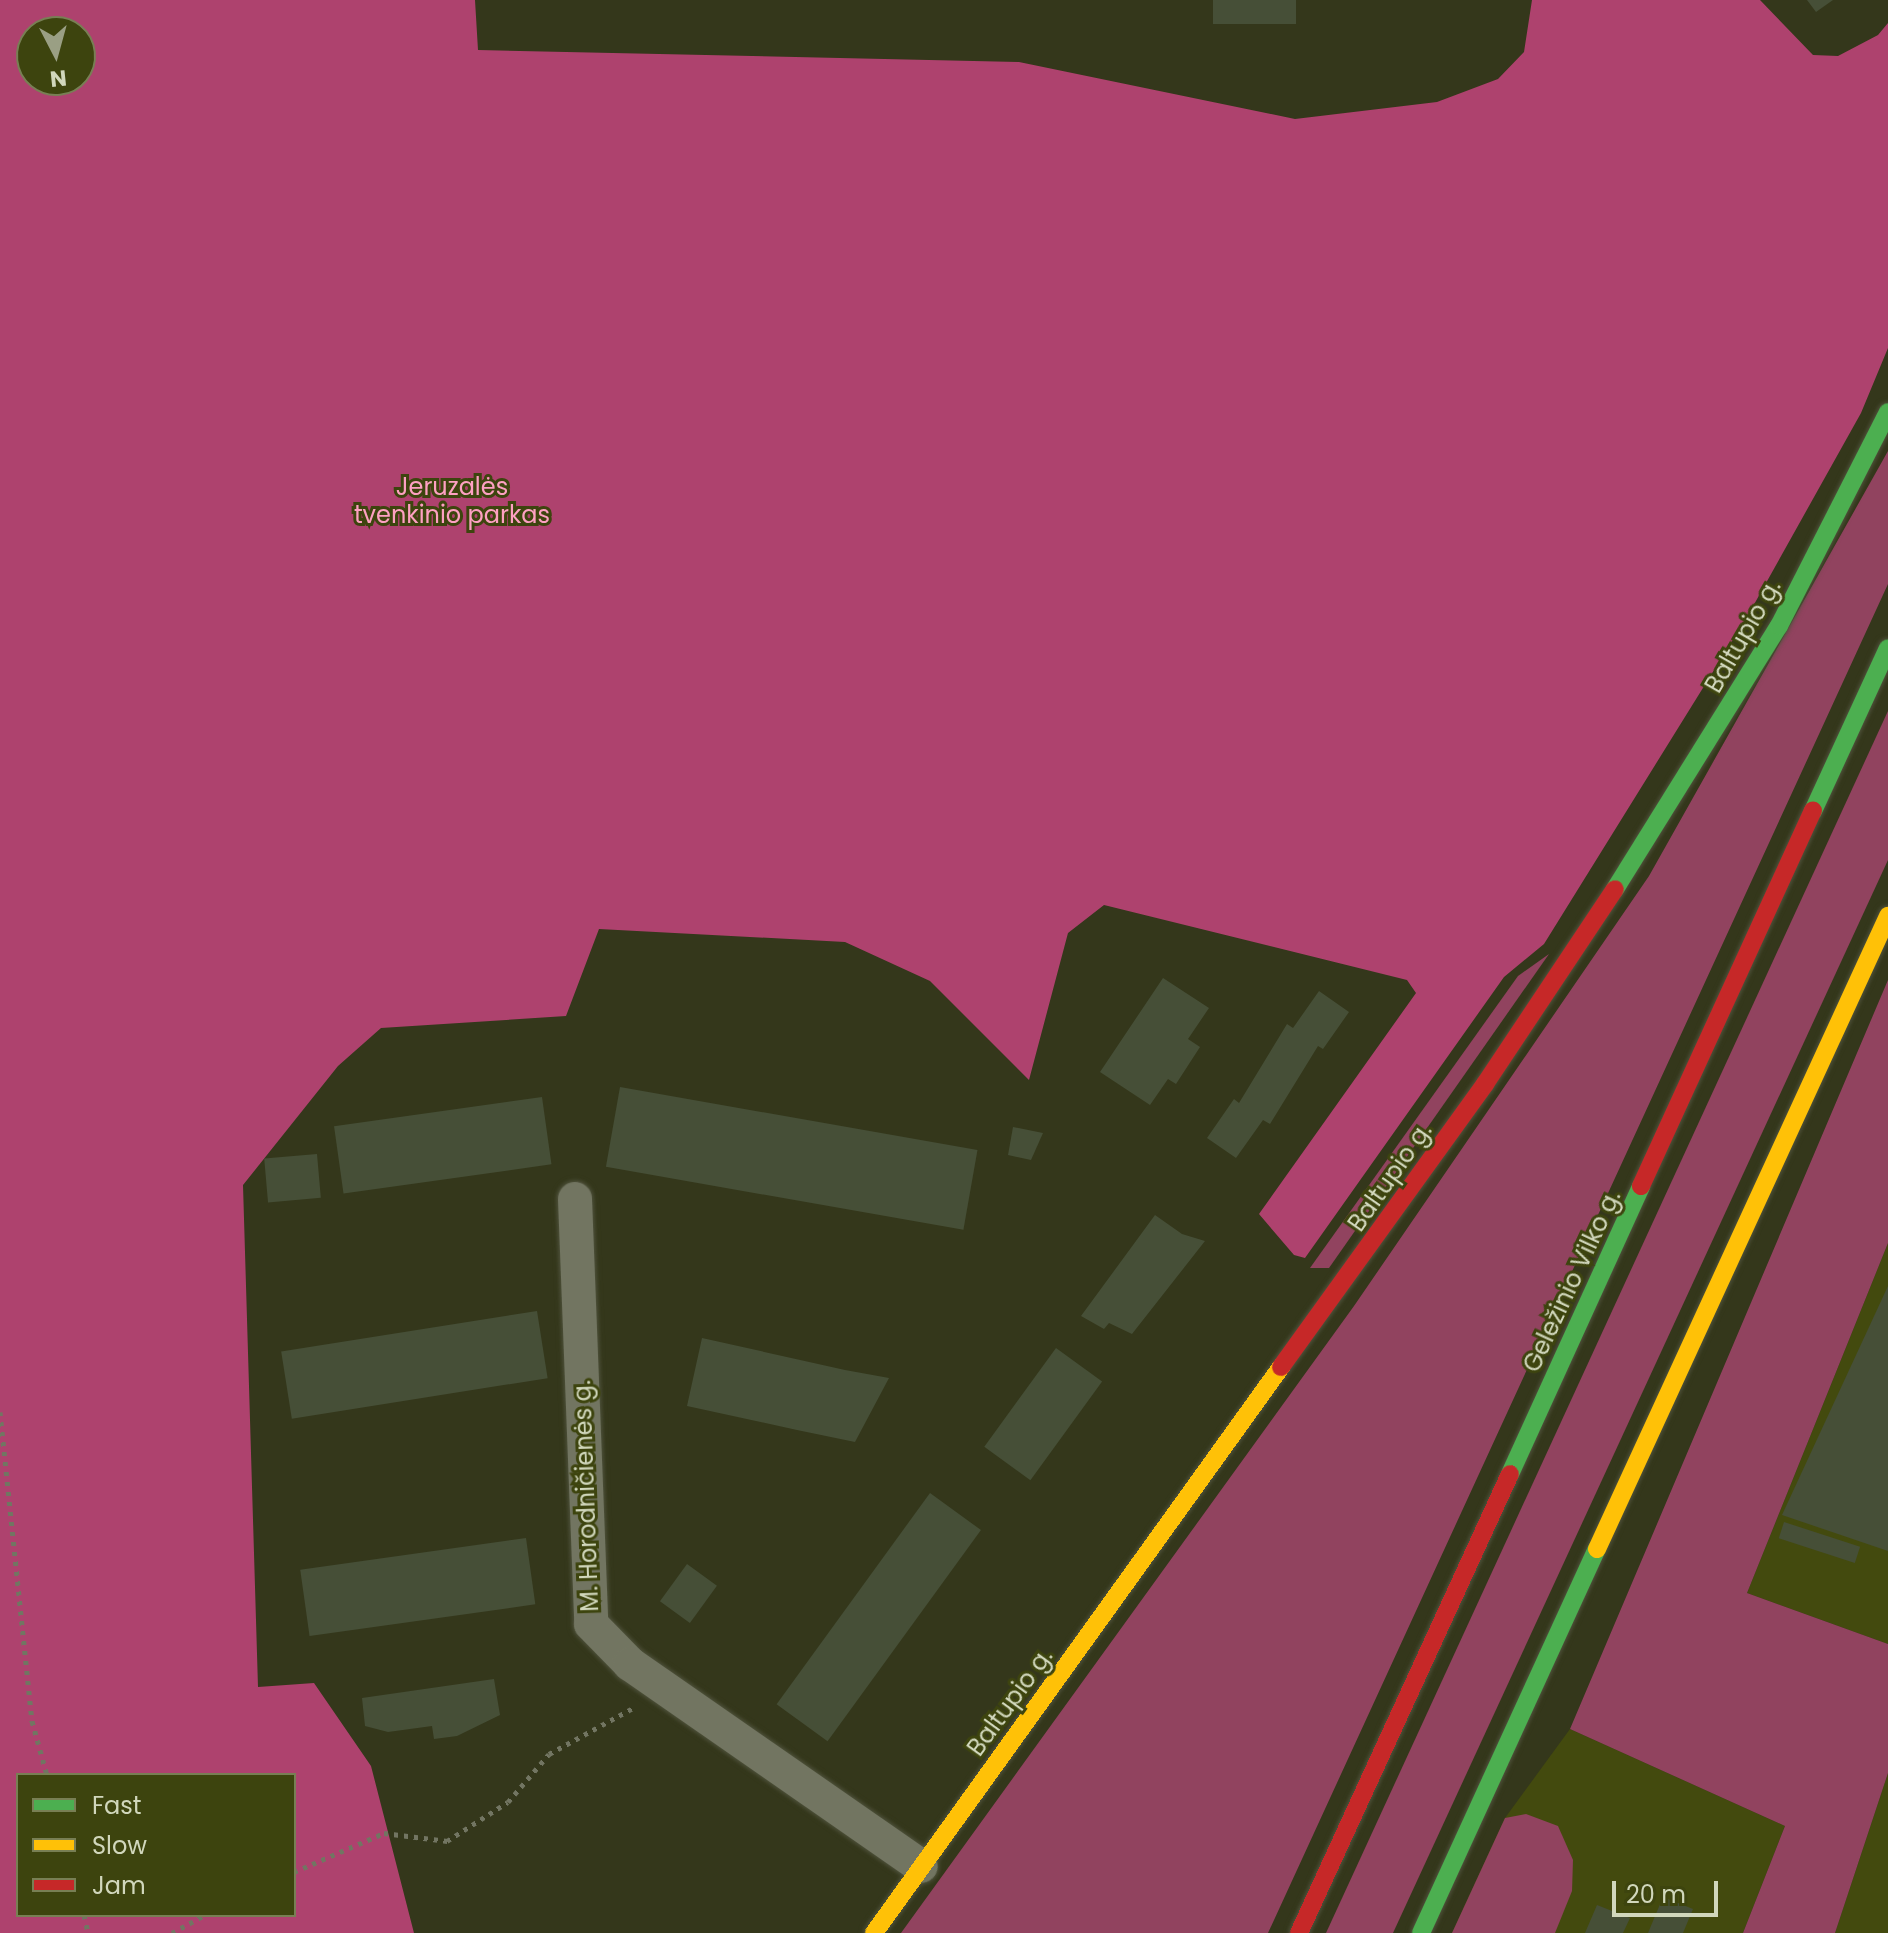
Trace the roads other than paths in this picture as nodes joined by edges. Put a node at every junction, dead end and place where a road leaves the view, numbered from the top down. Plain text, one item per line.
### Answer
1 (1888, 412) edge
2 (1888, 648) edge
3 (1888, 916) edge
4 (575, 1199) dead end
5 (921, 1866) junction
6 (874, 1933) edge
7 (1299, 1933) edge
8 (1421, 1933) edge

1 - 5 main road, Baltupio g.
2 - 7 main road, Geležinio Vilko g.
3 - 8 main road
4 - 5 street, M. Horodničienės g.
5 - 6 main road, Baltupio g.

